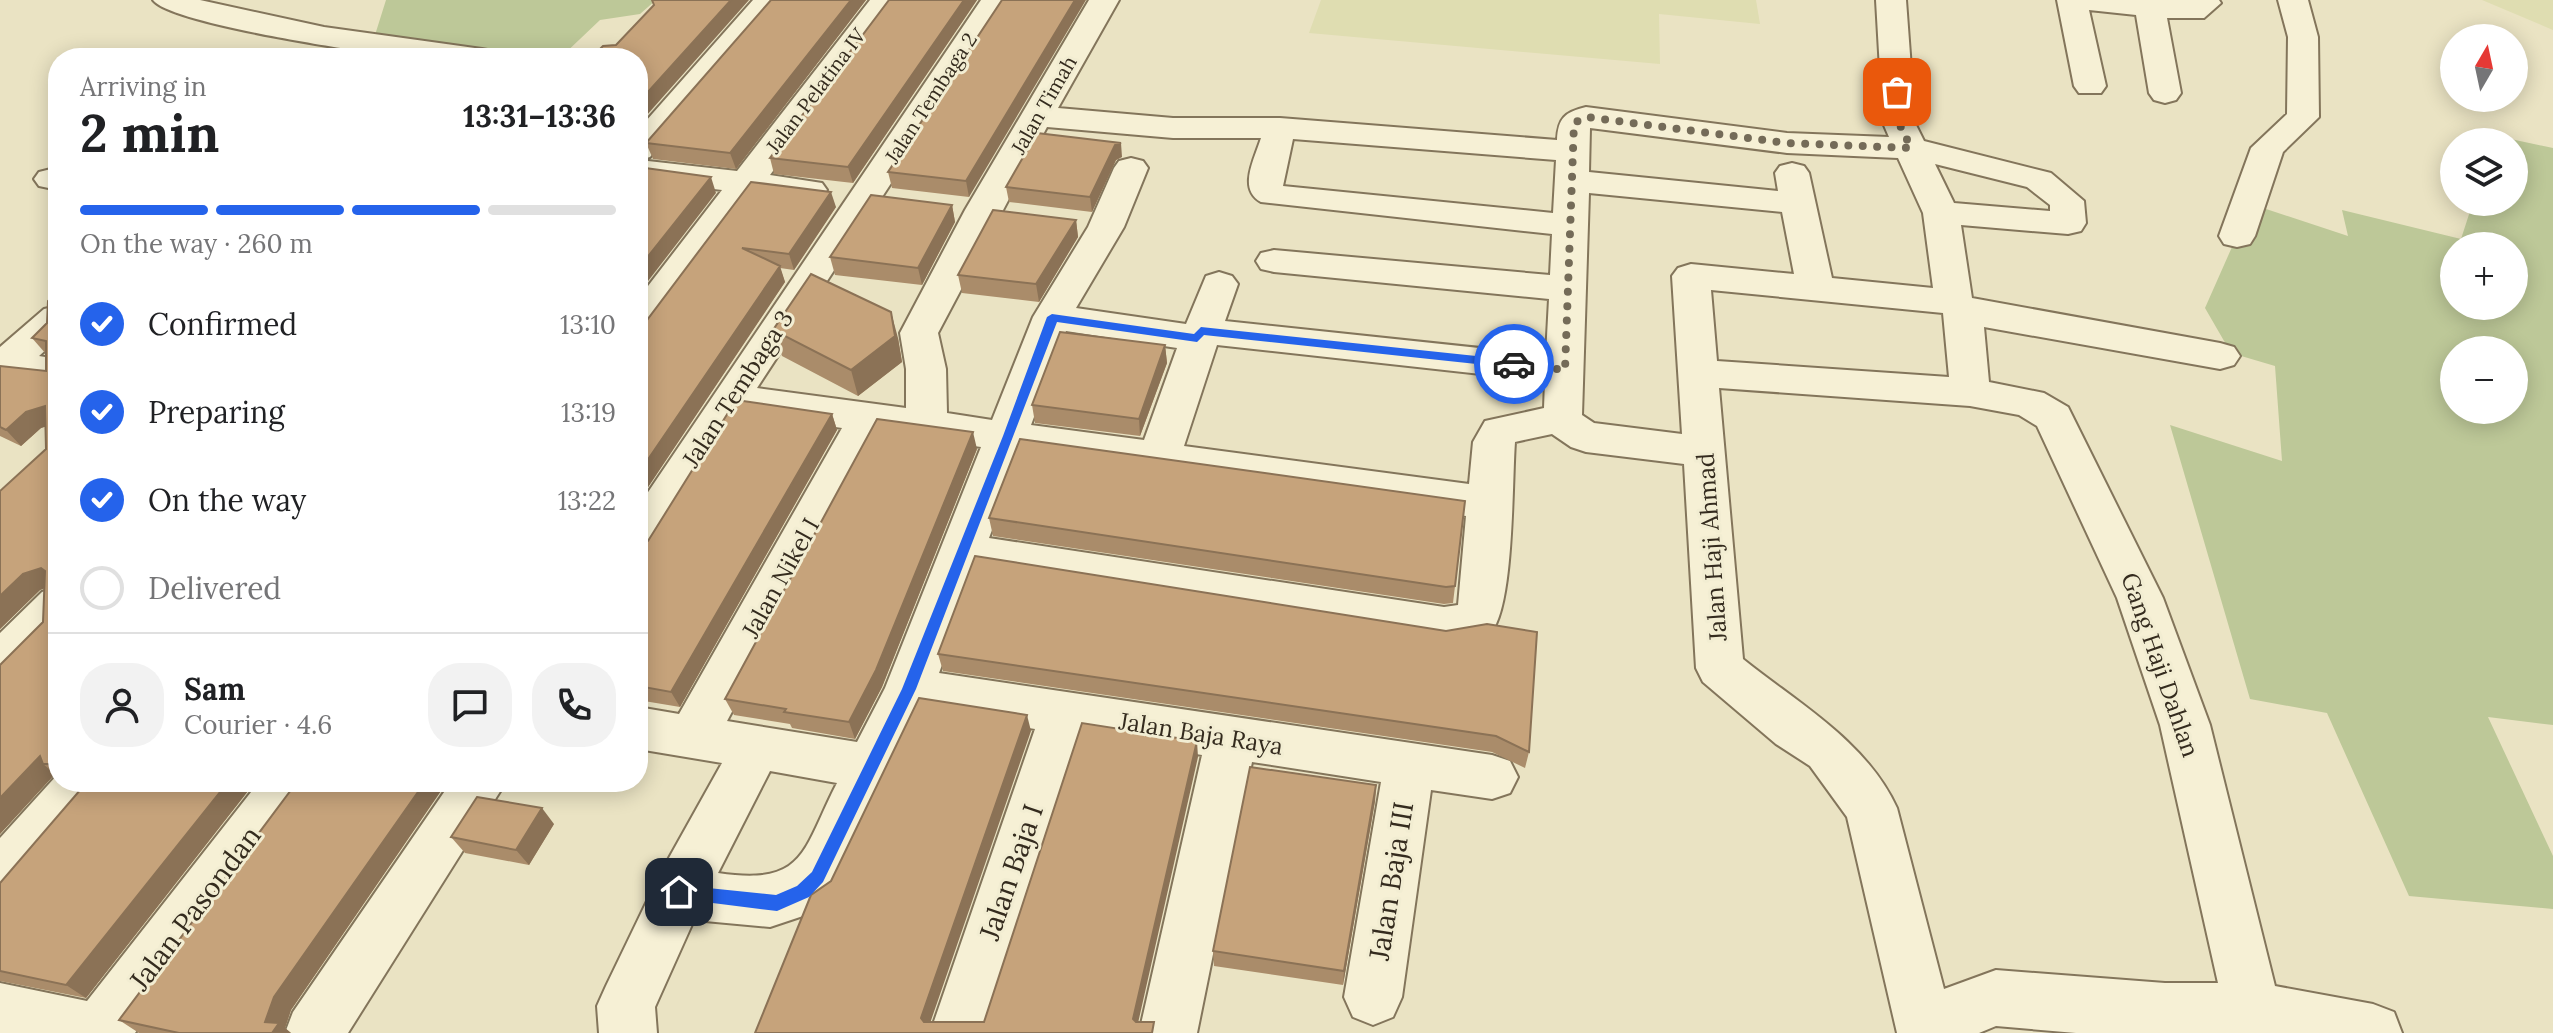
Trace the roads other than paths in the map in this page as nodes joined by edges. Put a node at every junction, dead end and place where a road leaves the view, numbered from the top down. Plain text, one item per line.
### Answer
1 (168, 0) edge
2 (769, 0) edge
3 (885, 0) edge
4 (996, 0) edge
5 (1891, 0) edge
6 (2072, 0) edge
7 (2204, 0) edge
8 (2293, 0) edge
9 (1114, 1) edge
10 (2150, 8) junction
11 (360, 48) edge
12 (2090, 86) dead end
13 (2165, 93) dead end
14 (1037, 116) junction
15 (1280, 128) junction
16 (648, 139) edge
17 (1787, 143) junction
18 (1911, 148) junction
19 (1572, 166) junction
20 (1131, 168) dead end
21 (648, 171) edge
22 (746, 182) junction
23 (881, 198) junction
24 (1796, 203) junction
25 (1941, 213) junction
26 (1570, 225) junction
27 (2237, 236) dead end
28 (1274, 261) dead end
29 (1219, 284) dead end
30 (1815, 288) junction
31 (1568, 289) junction
32 (1958, 307) junction
33 (648, 312) edge
34 (48, 325) edge
35 (1048, 329) junction
36 (1199, 335) junction
37 (9, 350) edge
38 (2220, 356) dead end
39 (1565, 370) junction
40 (48, 371) edge
41 (1700, 373) junction
42 (1970, 392) junction
43 (730, 398) junction
44 (1560, 417) junction
45 (868, 419) junction
46 (926, 424) junction
47 (1010, 436) junction
48 (1706, 452) junction
49 (1159, 456) junction
50 (1488, 503) junction
51 (648, 520) edge
52 (965, 551) junction
53 (48, 615) edge
54 (0, 664) edge
55 (909, 689) junction
56 (1066, 712) junction
57 (648, 729) edge
58 (693, 736) junction
59 (1231, 740) junction
60 (757, 747) junction
61 (1409, 765) junction
62 (869, 766) junction
63 (1492, 777) dead end
64 (74, 792) edge
65 (282, 792) edge
66 (473, 792) edge
67 (0, 877) edge
68 (679, 892) junction
69 (1373, 997) dead end
70 (0, 1012) edge
71 (2253, 1012) junction
72 (2167, 1022) edge
73 (101, 1033) edge
74 (314, 1033) edge
75 (628, 1033) edge
76 (959, 1033) edge
77 (1168, 1033) edge
78 (1926, 1033) edge
79 (1940, 1033) edge
80 (2373, 1033) edge

1 - 11 street
2 - 16 street
3 - 22 street, Jalan Pelatina IV
4 - 23 street, Jalan Tembaga 2
5 - 18 street
6 - 10 street
6 - 12 street
7 - 10 street
8 - 27 street
9 - 14 street, Jalan Timah
10 - 13 street
14 - 15 street
14 - 46 street, Jalan Timah
15 - 19 street
15 - 26 street
17 - 18 street
17 - 19 street
17 - 24 street
18 - 25 street
18 - 25 street
19 - 24 street
19 - 26 street
20 - 35 street
21 - 22 street
22 - 23 street
22 - 33 street, Jalan Pelatina IV
23 - 43 street, Jalan Tembaga 3
24 - 30 street
25 - 32 street
26 - 31 street
28 - 31 street
29 - 36 street
30 - 32 street
30 - 41 street, Jalan Haji Ahmad
31 - 39 street
32 - 38 street
32 - 42 street
34 - 37 street
35 - 36 street
35 - 47 street
36 - 39 street
36 - 49 street
37 - 40 street
39 - 44 street
41 - 42 street, Gang Haji Dahlan
41 - 48 street, Jalan Haji Ahmad
42 - 71 street, Gang Haji Dahlan
43 - 45 street
43 - 51 street, Jalan Tembaga 3
44 - 48 street
44 - 50 street
45 - 46 street
45 - 58 street, Jalan Nikel I
46 - 47 street
47 - 49 street
47 - 52 street
48 - 78 street, Jalan Haji Ahmad
49 - 50 street
50 - 52 street
52 - 55 street
53 - 54 street
55 - 56 street, Jalan Baja Raya
55 - 62 street
56 - 59 street, Jalan Baja Raya
56 - 76 street, Jalan Baja I
57 - 58 street
58 - 60 street
59 - 61 street, Jalan Baja Raya
59 - 77 street
60 - 62 street
60 - 68 street
61 - 63 street, Jalan Baja Raya
61 - 69 street, Jalan Baja III
62 - 68 street
64 - 67 street
65 - 73 street, Jalan Pasondan
66 - 74 street
68 - 75 street
70 - 73 street
71 - 72 street
71 - 80 street
72 - 79 street

